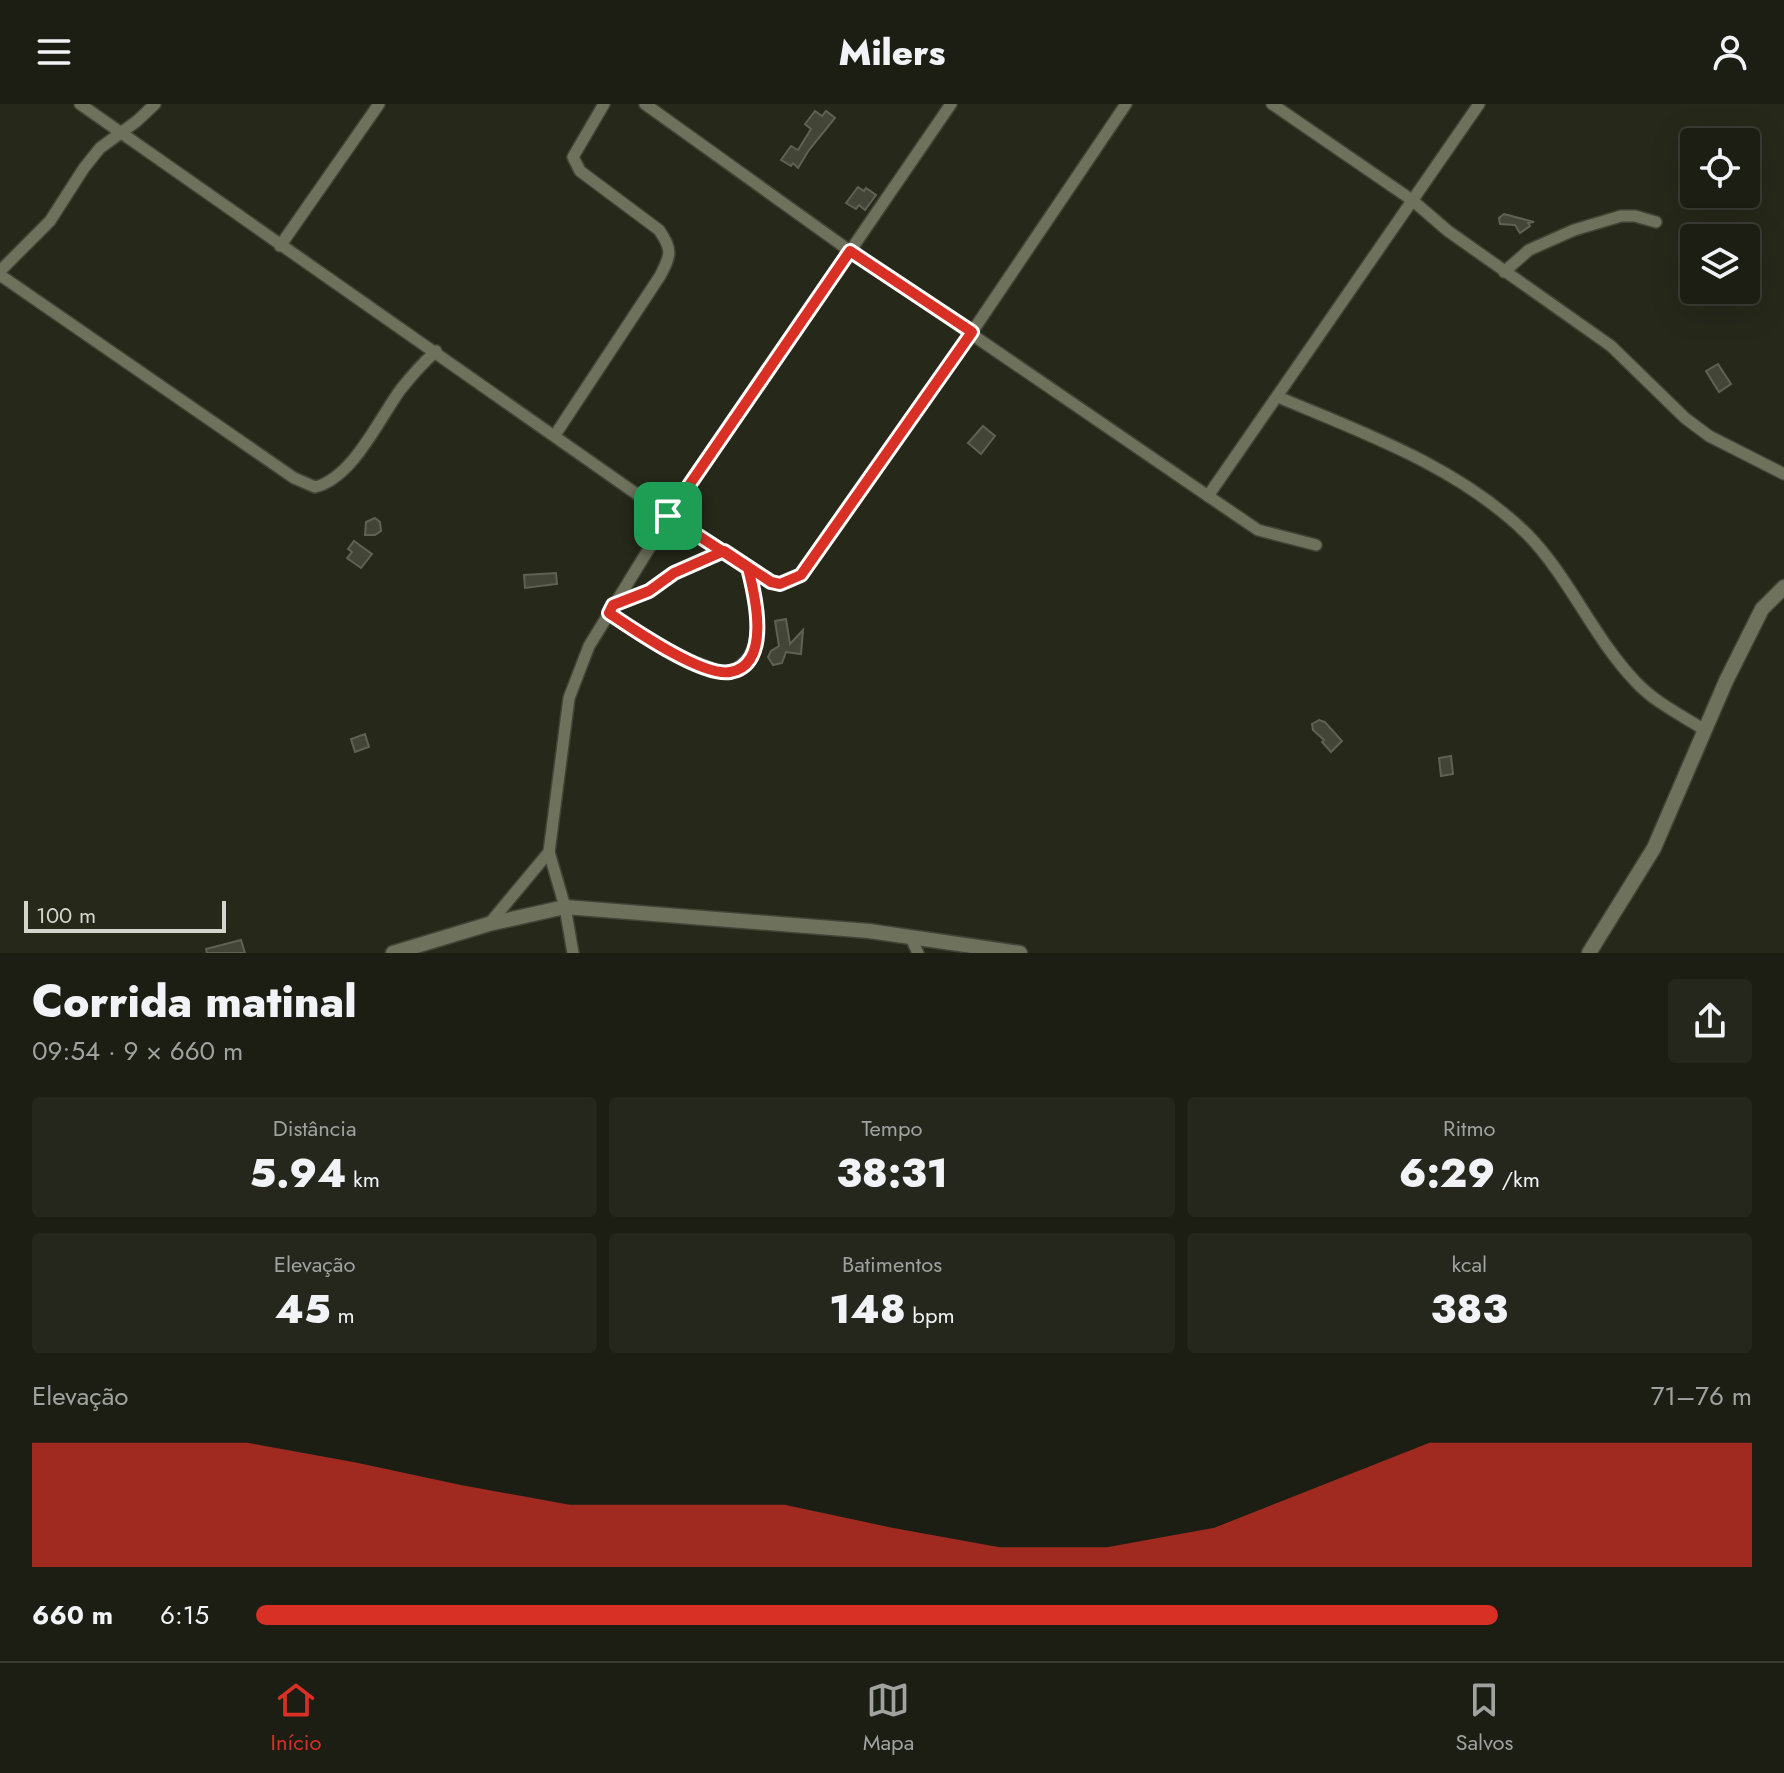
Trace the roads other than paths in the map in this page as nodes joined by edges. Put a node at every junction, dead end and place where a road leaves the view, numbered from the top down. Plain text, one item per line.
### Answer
1 (80, 104) edge
2 (155, 104) edge
3 (379, 104) edge
4 (604, 104) edge
5 (645, 104) edge
6 (951, 104) edge
7 (1126, 104) edge
8 (1272, 104) edge
9 (1479, 104) edge
10 (122, 132) junction
11 (1412, 200) junction
12 (1656, 222) dead end
13 (280, 246) junction
14 (850, 251) junction
15 (1504, 272) junction
16 (0, 273) edge
17 (972, 332) junction
18 (436, 351) junction
19 (1278, 397) junction
20 (555, 435) junction
21 (1784, 474) edge
22 (1208, 496) junction
23 (668, 516) junction
24 (1316, 545) dead end
25 (724, 551) junction
26 (748, 568) junction
27 (1784, 587) edge
28 (611, 609) junction
29 (1705, 730) junction
30 (549, 852) junction
31 (565, 907) junction
32 (489, 924) junction
33 (910, 936) junction
34 (393, 953) edge
35 (573, 953) edge
36 (918, 953) edge
37 (1020, 953) edge
38 (1589, 953) edge

1 - 10 street
2 - 10 street
3 - 13 street
4 - 20 street
5 - 14 street
6 - 14 street
7 - 17 street
8 - 11 street
9 - 11 street
10 - 13 street
10 - 16 street
11 - 15 street
11 - 19 street
12 - 15 street
13 - 18 street
14 - 17 street
14 - 23 street
15 - 21 street
16 - 18 street
17 - 22 street
17 - 26 street
18 - 20 street
19 - 22 street
19 - 29 street
20 - 23 street
22 - 24 street
23 - 25 street
23 - 28 street
25 - 26 street
25 - 28 street
26 - 28 street
27 - 29 street
28 - 30 street
29 - 38 street
30 - 31 street
30 - 32 street
31 - 32 street
31 - 33 street
31 - 35 street
32 - 34 street
33 - 36 street
33 - 37 street

